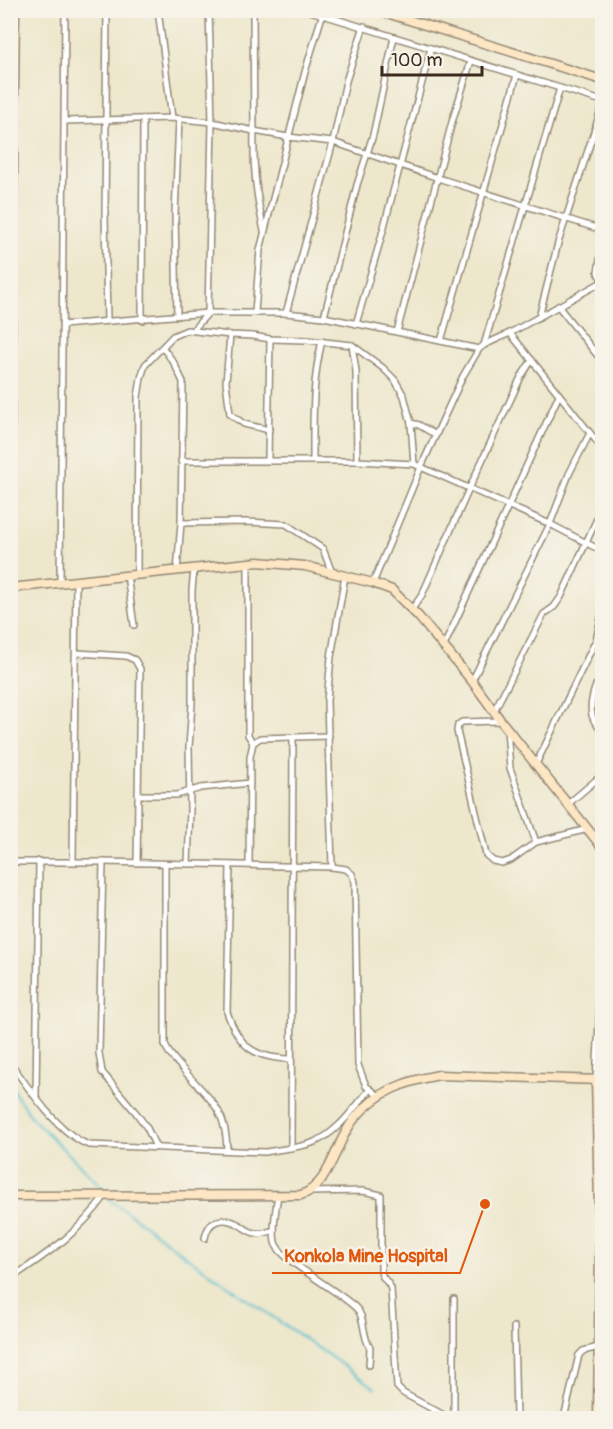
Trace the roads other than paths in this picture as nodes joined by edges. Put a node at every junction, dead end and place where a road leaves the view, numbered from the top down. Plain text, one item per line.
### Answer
1 (15, 10) edge
2 (65, 10) edge
3 (107, 10) edge
4 (158, 10) edge
5 (209, 10) edge
6 (253, 10) edge
7 (307, 10) edge
8 (377, 10) edge
9 (322, 16) junction
10 (364, 26) junction
11 (394, 37) junction
12 (430, 48) junction
13 (471, 61) junction
14 (517, 75) junction
15 (603, 80) edge
16 (560, 88) junction
17 (603, 101) edge
18 (603, 106) edge
19 (176, 118) junction
20 (107, 120) junction
21 (143, 120) junction
22 (65, 121) junction
23 (212, 122) junction
24 (254, 131) junction
25 (288, 137) junction
26 (333, 142) junction
27 (367, 154) junction
28 (399, 165) junction
29 (438, 178) junction
30 (483, 192) junction
31 (526, 205) junction
32 (566, 218) junction
33 (603, 230) edge
34 (264, 233) junction
35 (603, 248) edge
36 (603, 281) edge
37 (558, 306) junction
38 (255, 312) junction
39 (208, 313) junction
40 (286, 313) junction
41 (191, 315) junction
42 (177, 316) junction
43 (324, 317) junction
44 (538, 318) junction
45 (142, 320) junction
46 (107, 321) junction
47 (356, 324) junction
48 (62, 325) junction
49 (193, 330) junction
50 (397, 332) junction
51 (510, 333) junction
52 (230, 335) junction
53 (270, 339) junction
54 (322, 341) junction
55 (441, 341) junction
56 (352, 345) junction
57 (481, 347) junction
58 (163, 348) junction
59 (532, 360) junction
60 (603, 362) edge
61 (559, 395) junction
62 (411, 423) junction
63 (10, 424) edge
64 (269, 430) junction
65 (590, 433) junction
66 (436, 435) junction
67 (603, 448) edge
68 (268, 460) junction
69 (313, 460) junction
70 (357, 460) junction
71 (181, 461) junction
72 (414, 464) junction
73 (421, 468) junction
74 (469, 489) junction
75 (507, 507) junction
76 (603, 508) edge
77 (181, 523) junction
78 (550, 524) junction
79 (586, 543) junction
80 (603, 551) edge
81 (248, 563) junction
82 (194, 569) junction
83 (177, 571) junction
84 (332, 574) junction
85 (132, 575) junction
86 (345, 576) junction
87 (76, 580) junction
88 (60, 582) junction
89 (373, 583) junction
90 (10, 588) edge
91 (412, 609) junction
92 (603, 614) edge
93 (134, 625) dead end
94 (601, 629) edge
95 (444, 646) junction
96 (77, 653) junction
97 (472, 681) junction
98 (596, 685) dead end
99 (494, 711) junction
100 (504, 724) junction
101 (603, 730) edge
102 (329, 736) junction
103 (292, 737) junction
104 (253, 743) junction
105 (536, 764) junction
106 (603, 775) edge
107 (250, 783) junction
108 (189, 791) junction
109 (138, 795) junction
110 (568, 804) junction
111 (588, 829) junction
112 (536, 842) junction
113 (602, 844) edge
114 (39, 861) junction
115 (73, 861) junction
116 (10, 862) edge
117 (103, 862) junction
118 (137, 863) junction
119 (165, 864) junction
120 (188, 864) junction
121 (230, 865) junction
122 (249, 865) junction
123 (293, 866) junction
124 (332, 867) junction
125 (603, 996) edge
126 (290, 1059) junction
127 (10, 1062) edge
128 (599, 1080) edge
129 (370, 1089) junction
130 (378, 1095) junction
131 (36, 1096) junction
132 (600, 1134) edge
133 (156, 1147) junction
134 (291, 1148) junction
135 (227, 1150) junction
136 (309, 1192) junction
137 (278, 1195) junction
138 (10, 1196) edge
139 (106, 1196) junction
140 (274, 1230) junction
141 (205, 1238) dead end
142 (10, 1280) edge
143 (454, 1299) dead end
144 (514, 1327) dead end
145 (601, 1333) edge
146 (599, 1347) junction
147 (369, 1365) dead end
148 (452, 1419) edge
149 (516, 1419) edge
150 (564, 1419) edge
151 (598, 1419) edge

1 - 63 street
2 - 22 street
3 - 20 street
4 - 19 street
5 - 23 street
6 - 24 street
7 - 9 street
8 - 15 street
9 - 10 street
9 - 25 street
10 - 11 street
10 - 26 street
11 - 12 street
11 - 27 street
12 - 13 street
12 - 28 street
13 - 14 street
13 - 29 street
14 - 16 street
14 - 30 street
16 - 17 street
16 - 31 street
18 - 32 street
19 - 21 street
19 - 23 street
19 - 42 street
20 - 21 street
20 - 22 street
20 - 46 street
21 - 45 street
22 - 48 street
23 - 24 street
23 - 39 street
24 - 25 street
24 - 34 street
25 - 26 street
25 - 34 street
26 - 27 street
26 - 40 street
27 - 28 street
27 - 43 street
28 - 29 street
28 - 47 street
29 - 30 street
29 - 50 street
30 - 31 street
30 - 55 street
31 - 32 street
31 - 57 street
32 - 33 street
32 - 44 street
34 - 38 street
35 - 36 street
36 - 37 street
37 - 44 street
37 - 60 street
38 - 39 street
38 - 40 street
39 - 41 street
39 - 49 street
40 - 43 street
41 - 42 street
41 - 49 street
42 - 45 street
43 - 47 street
44 - 51 street
45 - 46 street
46 - 48 street
47 - 50 street
48 - 88 street
49 - 52 street
49 - 58 street
50 - 55 street
51 - 57 street
51 - 59 street
52 - 53 street
52 - 64 street
53 - 54 street
53 - 64 street
54 - 56 street
54 - 69 street
55 - 57 street
56 - 62 street
56 - 70 street
57 - 66 street
58 - 71 street
58 - 85 street
59 - 61 street
59 - 74 street
61 - 65 street
61 - 75 street
62 - 66 street
62 - 72 street
64 - 68 street
65 - 67 street
65 - 78 street
66 - 73 street
68 - 69 street
68 - 71 street
69 - 70 street
70 - 72 street
71 - 77 street
72 - 73 street
73 - 74 street
73 - 89 street
74 - 75 street
74 - 91 street
75 - 78 street
75 - 95 street
76 - 79 street
77 - 83 street
77 - 84 street
78 - 79 street
78 - 97 street
79 - 80 street
79 - 99 street
81 - 82 street
81 - 84 street
81 - 104 street
82 - 83 street
82 - 108 street
83 - 85 street
84 - 86 street
85 - 87 street
85 - 93 street
86 - 89 street
86 - 102 street
87 - 88 street
87 - 96 street
88 - 90 street
89 - 91 street
91 - 95 street
92 - 94 street
94 - 105 street
95 - 97 street
96 - 109 street
96 - 115 street
97 - 99 street
98 - 101 street
99 - 100 street
100 - 105 street
100 - 112 street
100 - 112 street
102 - 103 street
102 - 124 street
103 - 104 street
103 - 123 street
104 - 107 street
105 - 110 street
106 - 110 street
107 - 108 street
107 - 122 street
108 - 109 street
108 - 120 street
109 - 118 street
110 - 111 street
111 - 112 street
111 - 113 street
114 - 115 street
114 - 116 street
114 - 131 street
115 - 117 street
117 - 118 street
117 - 133 street
118 - 119 street
119 - 120 street
119 - 135 street
120 - 121 street
121 - 122 street
121 - 126 street
122 - 123 street
123 - 124 street
123 - 126 street
124 - 129 street
125 - 128 street
126 - 134 street
127 - 131 street
128 - 130 street
128 - 132 street
129 - 130 street
129 - 134 street
130 - 136 street
131 - 133 street
132 - 145 street
133 - 135 street
134 - 135 street
136 - 137 street
136 - 148 street
137 - 139 street
137 - 140 street
138 - 139 street
139 - 142 street
140 - 141 street
140 - 147 street
143 - 148 street
144 - 149 street
145 - 146 street
146 - 150 street
146 - 151 street

